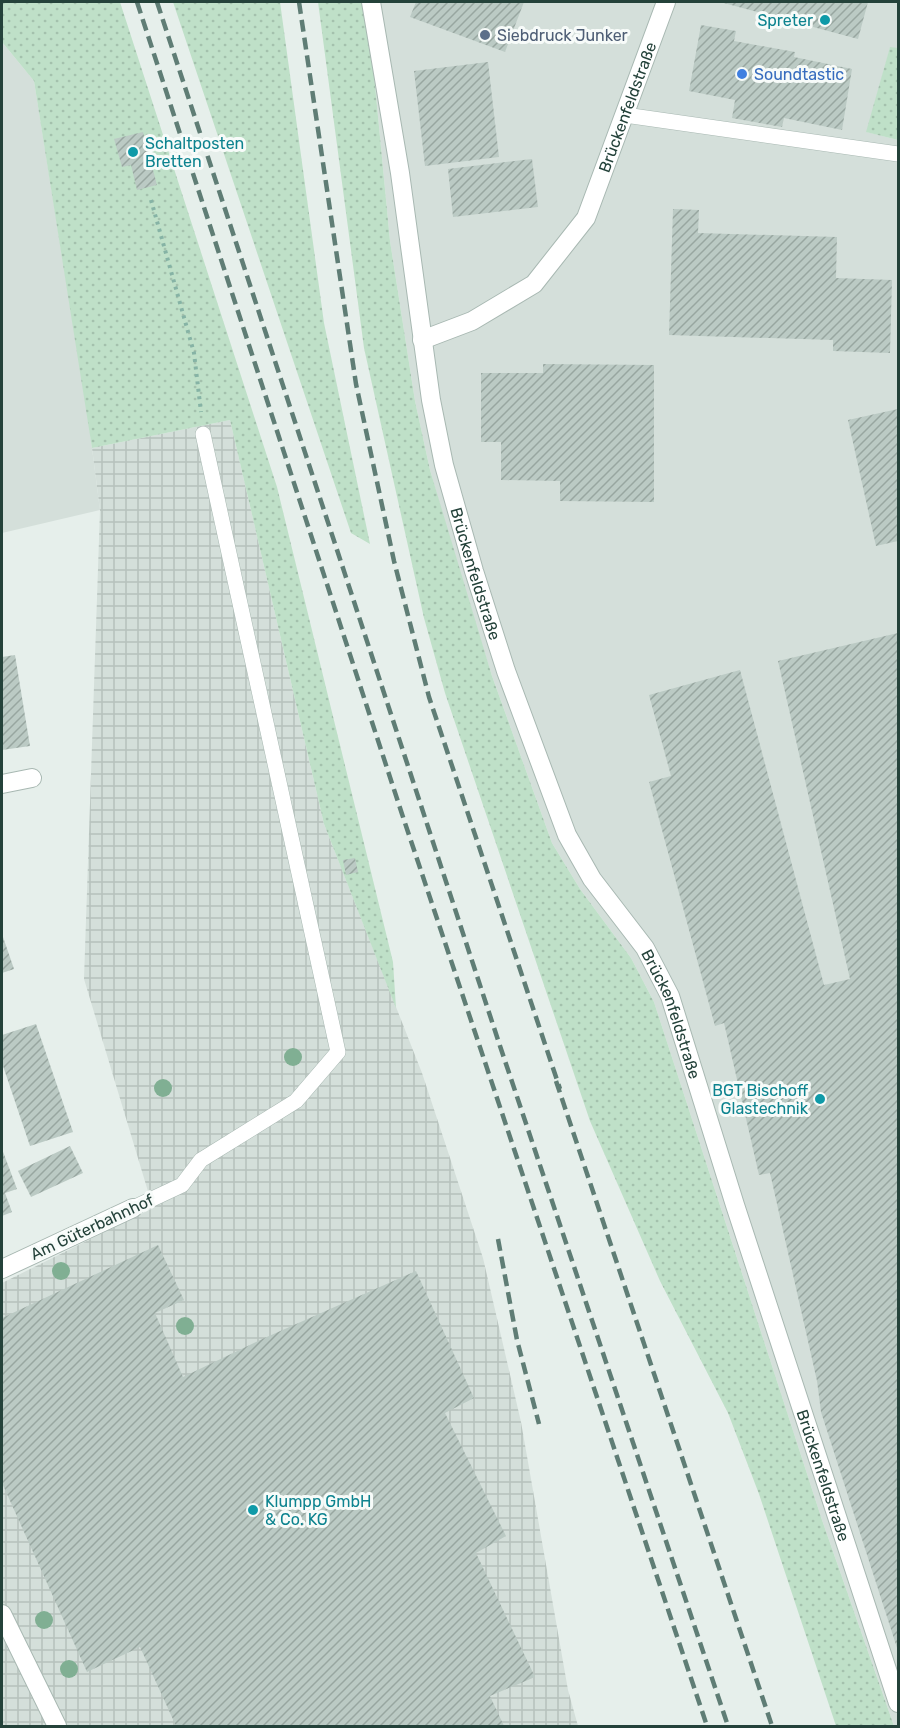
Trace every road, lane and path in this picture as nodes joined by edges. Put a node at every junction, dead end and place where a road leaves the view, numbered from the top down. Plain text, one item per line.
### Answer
1 (371, 2) edge
2 (666, 2) edge
3 (625, 115) junction
4 (898, 154) edge
5 (151, 200) dead end
6 (422, 340) junction
7 (203, 434) joint
8 (32, 778) dead end
9 (2, 784) edge
10 (133, 1208) joint
11 (2, 1269) edge
12 (2, 1614) edge
13 (898, 1703) edge
14 (57, 1726) edge

1 - 6 street, Brückenfeldstraße
2 - 3 street, Brückenfeldstraße
3 - 4 lane
3 - 6 street, Brückenfeldstraße
5 - 7 path
6 - 13 street, Brückenfeldstraße
7 - 10 lane, Am Güterbahnhof
8 - 9 street
10 - 11 street, Am Güterbahnhof
12 - 14 street

